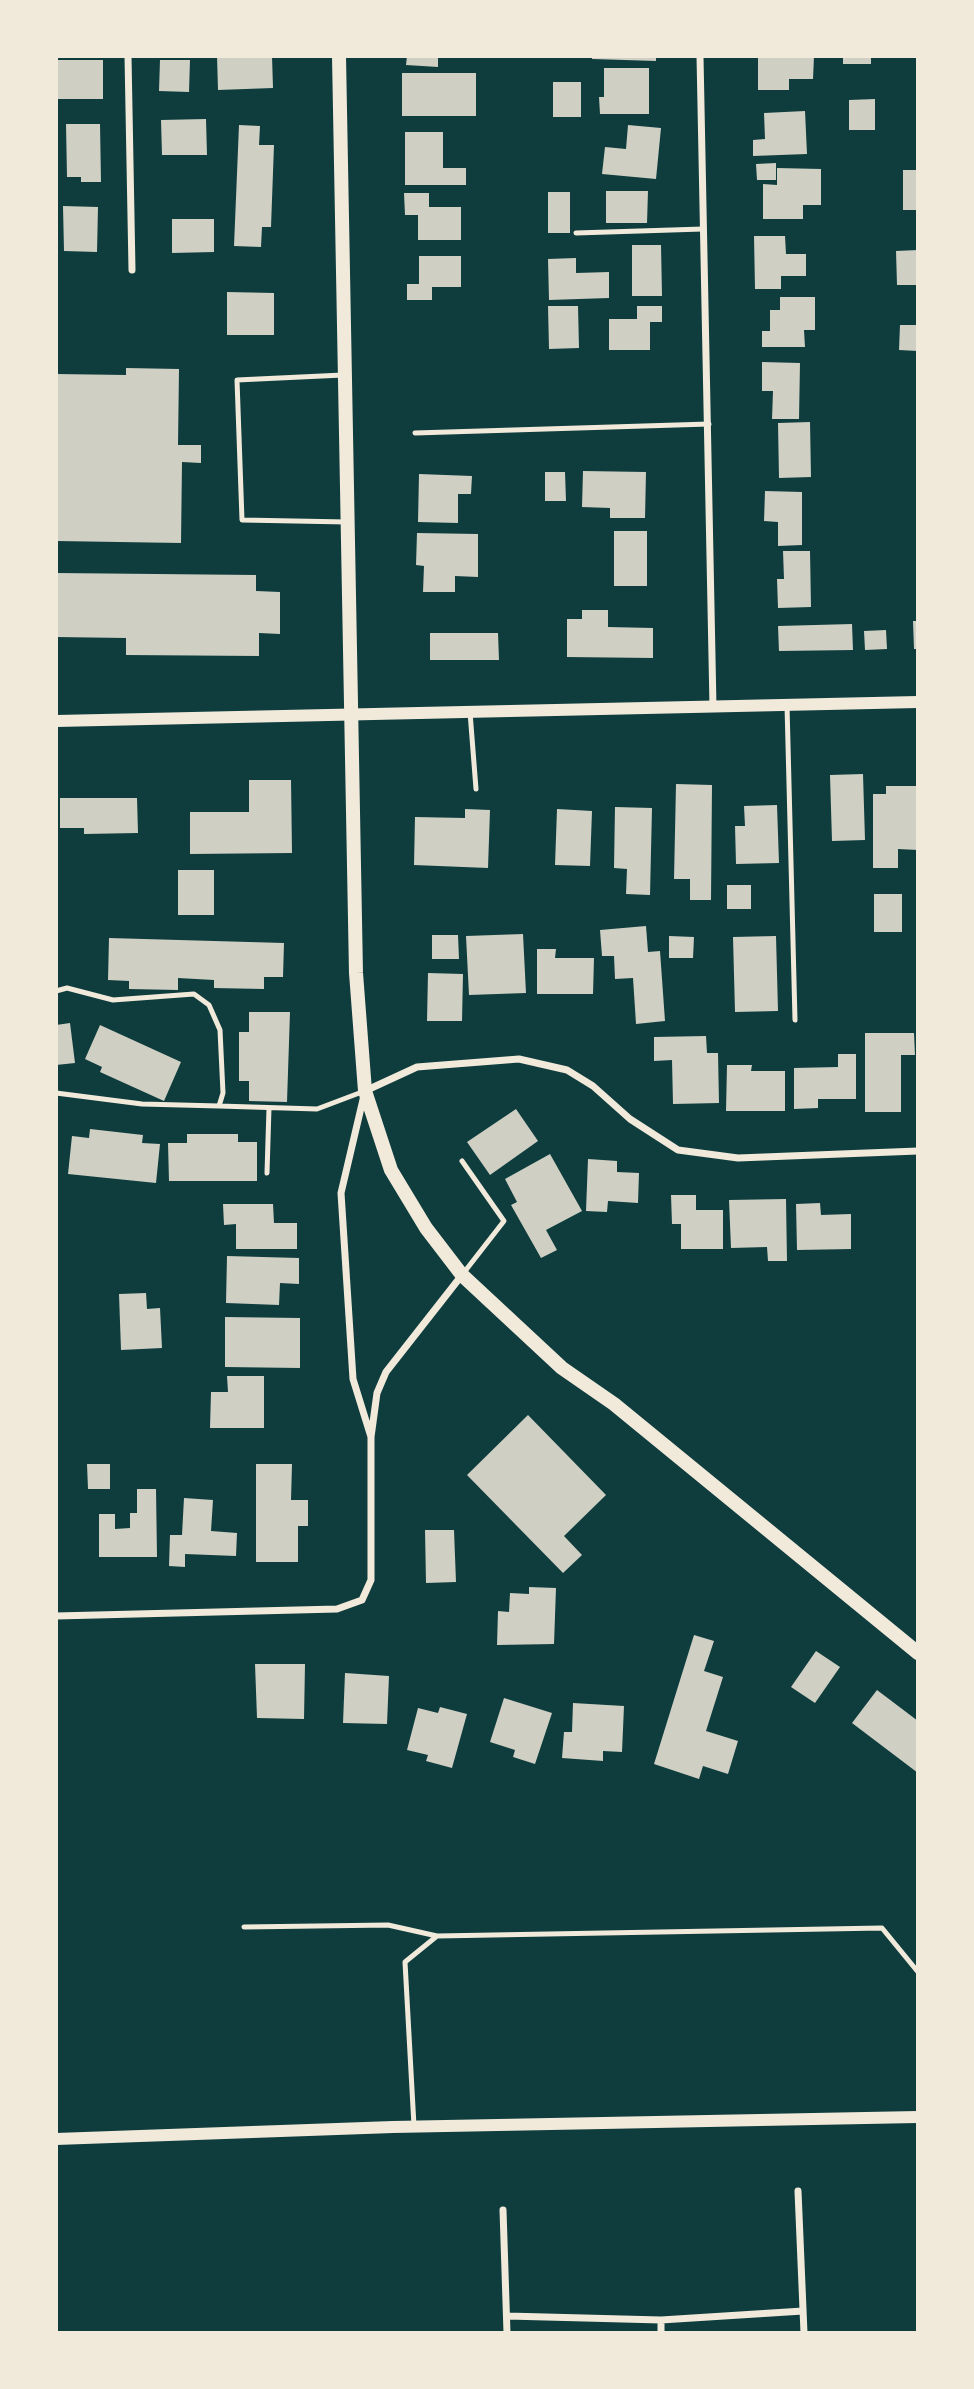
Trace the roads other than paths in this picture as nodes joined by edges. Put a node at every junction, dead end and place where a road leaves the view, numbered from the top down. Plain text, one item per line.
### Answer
1 (128, 56) edge
2 (339, 56) edge
3 (700, 56) edge
4 (703, 229) junction
5 (576, 233) dead end
6 (132, 270) dead end
7 (347, 375) junction
8 (709, 425) junction
9 (415, 433) dead end
10 (349, 522) junction
11 (918, 702) edge
12 (787, 705) junction
13 (713, 707) junction
14 (470, 712) junction
15 (351, 715) junction
16 (56, 721) edge
17 (476, 789) dead end
18 (56, 991) edge
19 (795, 1020) dead end
20 (365, 1091) junction
21 (56, 1093) edge
22 (219, 1106) junction
23 (269, 1108) junction
24 (918, 1151) edge
25 (462, 1161) dead end
26 (267, 1173) dead end
27 (462, 1275) junction
28 (371, 1437) junction
29 (56, 1616) edge
30 (918, 1653) edge
31 (244, 1927) dead end
32 (436, 1936) junction
33 (918, 1972) edge
34 (918, 2117) edge
35 (414, 2126) junction
36 (56, 2139) edge
37 (798, 2191) dead end
38 (503, 2210) dead end
39 (803, 2311) junction
40 (506, 2316) junction
41 (661, 2320) junction
42 (507, 2333) edge
43 (661, 2333) edge
44 (804, 2333) edge

1 - 6 street
2 - 7 main road
3 - 4 street
4 - 5 lane
4 - 8 street
7 - 10 main road
7 - 10 lane
8 - 9 lane
8 - 13 street
10 - 15 main road
11 - 12 street
12 - 13 street
12 - 19 lane
13 - 14 street
14 - 15 street
14 - 17 lane
15 - 16 street
15 - 20 main road
18 - 22 lane
20 - 23 lane
20 - 24 street
20 - 27 main road
20 - 28 street
21 - 22 lane
22 - 23 lane
23 - 26 lane
25 - 27 lane
27 - 28 street
27 - 30 main road
28 - 29 street
31 - 32 lane
32 - 33 lane
32 - 35 lane
34 - 35 street
35 - 36 street
37 - 39 street
38 - 40 street
39 - 41 street
39 - 44 street
40 - 41 street
40 - 42 street
41 - 43 street

